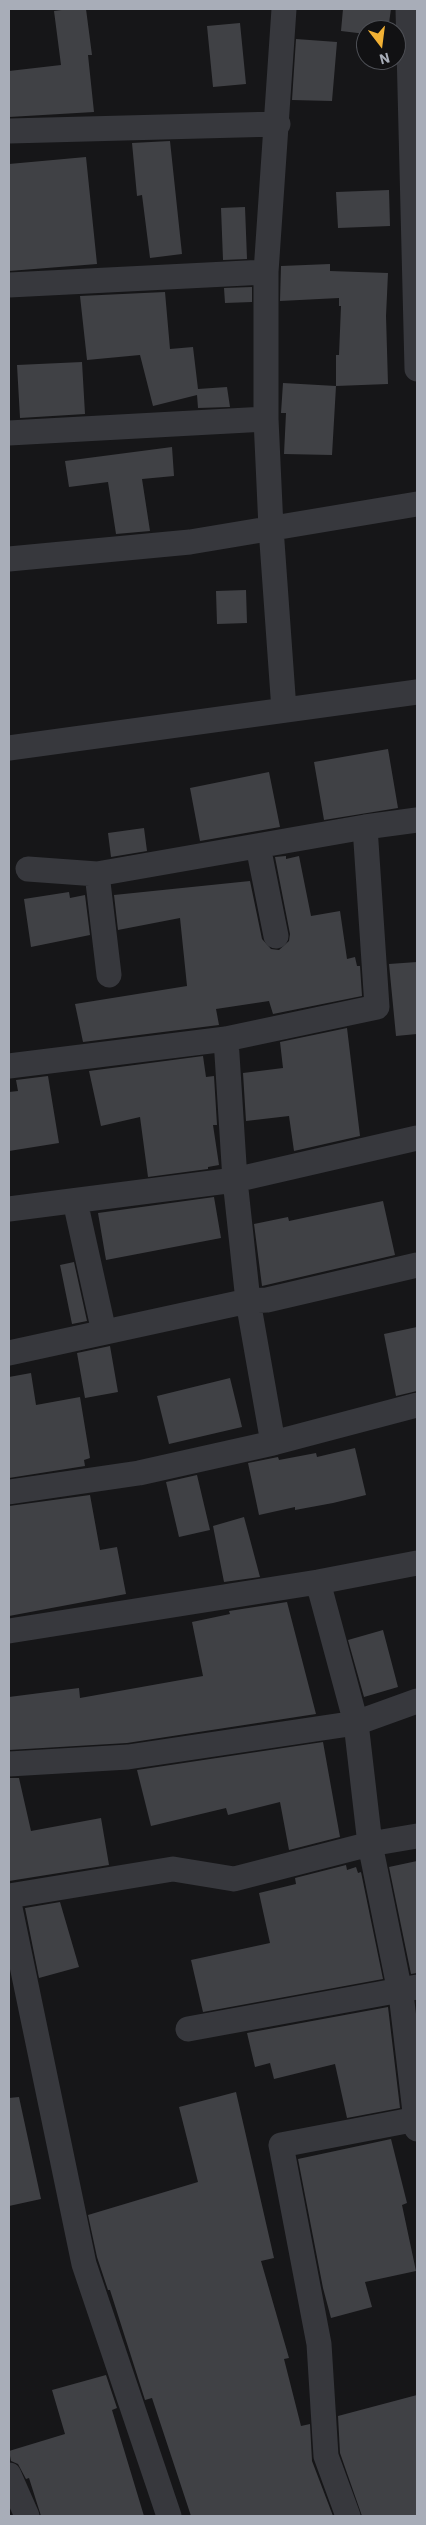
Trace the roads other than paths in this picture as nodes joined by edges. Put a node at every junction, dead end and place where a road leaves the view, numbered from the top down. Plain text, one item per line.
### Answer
1 (284, 9) edge
2 (408, 9) edge
3 (278, 124) junction
4 (9, 131) edge
5 (266, 272) junction
6 (9, 285) edge
7 (417, 369) edge
8 (266, 419) junction
9 (9, 433) edge
10 (417, 504) edge
11 (271, 528) junction
12 (9, 559) edge
13 (417, 692) edge
14 (284, 710) junction
15 (9, 748) edge
16 (417, 820) edge
17 (365, 827) junction
18 (258, 846) junction
19 (28, 869) dead end
20 (97, 874) junction
21 (276, 936) dead end
22 (110, 975) dead end
23 (226, 1039) junction
24 (9, 1066) edge
25 (417, 1138) edge
26 (236, 1180) junction
27 (76, 1201) junction
28 (9, 1208) edge
29 (417, 1264) edge
30 (248, 1301) junction
31 (104, 1332) junction
32 (9, 1353) edge
33 (417, 1405) edge
34 (273, 1443) junction
35 (9, 1492) edge
36 (417, 1563) edge
37 (318, 1582) junction
38 (9, 1631) edge
39 (417, 1701) edge
40 (356, 1723) junction
41 (9, 1764) edge
42 (417, 1836) edge
43 (370, 1844) junction
44 (9, 1896) edge
45 (9, 1903) edge
46 (408, 1989) edge
47 (188, 2029) dead end
48 (417, 2122) edge
49 (9, 2475) edge
50 (27, 2516) edge
51 (169, 2516) edge
52 (348, 2516) edge

1 - 3 street
2 - 7 street
3 - 4 street
3 - 5 street
5 - 6 street
5 - 8 street
8 - 9 street
8 - 11 street
10 - 11 street
11 - 12 street
11 - 14 street
13 - 14 street
14 - 15 street
16 - 17 street
17 - 18 street
17 - 23 street
18 - 20 street
18 - 21 street
19 - 20 street
20 - 22 street
23 - 24 street
23 - 26 street
25 - 26 street
26 - 27 street
26 - 30 street
27 - 28 street
27 - 31 street
29 - 30 street
30 - 31 street
30 - 34 street
31 - 32 street
33 - 34 street
34 - 35 street
36 - 37 street
37 - 38 street
37 - 40 street
39 - 40 street
40 - 41 street
40 - 43 street
42 - 43 street
43 - 44 street
43 - 46 street
45 - 51 street
46 - 47 street
46 - 48 street
48 - 52 street
49 - 50 street

